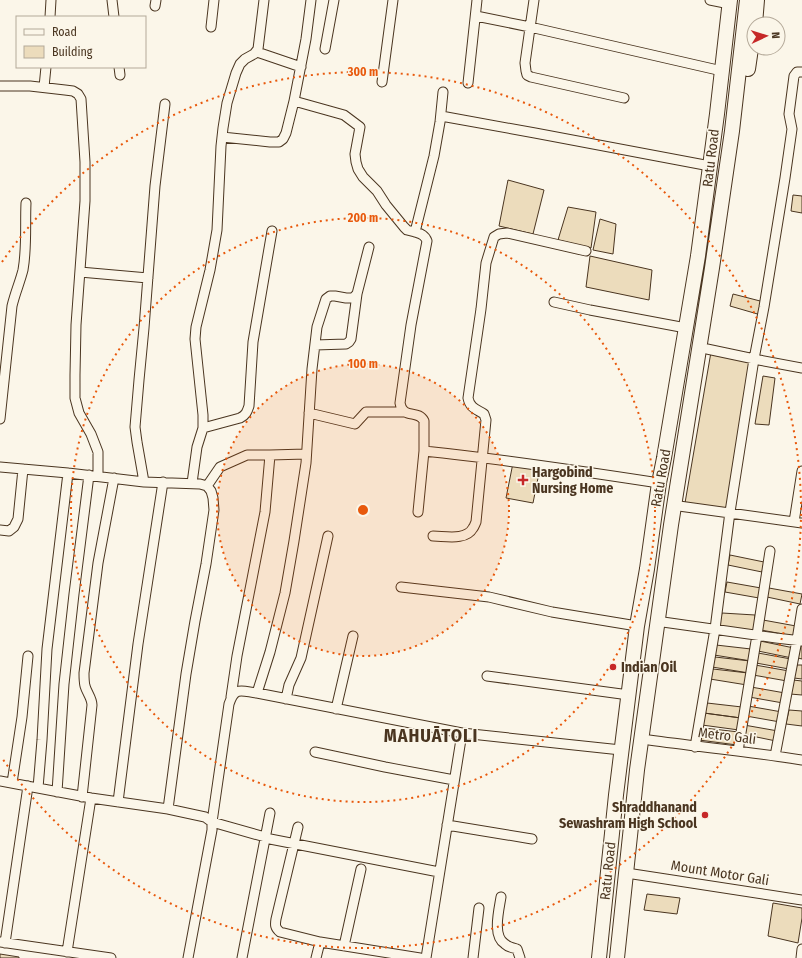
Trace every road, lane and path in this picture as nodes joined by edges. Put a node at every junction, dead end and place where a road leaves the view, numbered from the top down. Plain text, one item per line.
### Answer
1 (51, 0) edge
2 (112, 0) edge
3 (214, 0) edge
4 (264, 0) edge
5 (311, 0) edge
6 (334, 0) edge
7 (393, 0) edge
8 (477, 0) edge
9 (534, 0) edge
10 (710, 0) edge
11 (746, 0) edge
12 (757, 0) edge
13 (732, 1) edge
14 (50, 16) edge
15 (114, 16) edge
16 (476, 16) junction
17 (756, 16) edge
18 (211, 27) dead end
19 (530, 27) junction
20 (325, 49) dead end
21 (254, 54) junction
22 (750, 56) edge
23 (301, 66) junction
24 (46, 68) edge
25 (722, 71) junction
26 (802, 72) edge
27 (382, 82) dead end
28 (468, 83) dead end
29 (0, 86) edge
30 (44, 87) junction
31 (443, 92) dead end
32 (624, 98) dead end
33 (294, 101) junction
34 (165, 104) dead end
35 (441, 116) junction
36 (222, 137) junction
37 (710, 166) junction
38 (26, 203) dead end
39 (272, 231) dead end
40 (415, 232) junction
41 (369, 246) dead end
42 (586, 251) dead end
43 (80, 272) junction
44 (148, 278) junction
45 (357, 294) junction
46 (554, 302) dead end
47 (686, 328) junction
48 (315, 345) junction
49 (707, 349) junction
50 (754, 359) junction
51 (802, 368) edge
52 (404, 412) junction
53 (309, 413) junction
54 (0, 420) edge
55 (203, 428) junction
56 (424, 451) junction
57 (270, 454) junction
58 (306, 454) junction
59 (482, 457) junction
60 (0, 467) edge
61 (23, 469) junction
62 (802, 471) edge
63 (68, 473) junction
64 (93, 476) junction
65 (114, 478) junction
66 (144, 482) junction
67 (163, 482) junction
68 (659, 483) junction
69 (192, 484) junction
70 (207, 486) junction
71 (679, 506) junction
72 (418, 512) dead end
73 (730, 512) junction
74 (798, 522) edge
75 (0, 530) edge
76 (328, 536) dead end
77 (433, 536) dead end
78 (770, 551) dead end
79 (402, 587) dead end
80 (802, 609) edge
81 (663, 622) junction
82 (637, 626) junction
83 (715, 629) junction
84 (757, 635) junction
85 (353, 636) dead end
86 (800, 641) edge
87 (28, 656) dead end
88 (487, 676) dead end
89 (257, 693) junction
90 (629, 695) junction
91 (231, 697) junction
92 (286, 699) junction
93 (336, 708) junction
94 (462, 733) junction
95 (649, 740) junction
96 (695, 746) junction
97 (621, 750) junction
98 (738, 751) junction
99 (315, 752) dead end
100 (775, 756) junction
101 (802, 760) edge
102 (454, 780) junction
103 (0, 781) edge
104 (12, 784) junction
105 (28, 786) junction
106 (38, 788) junction
107 (58, 792) junction
108 (86, 797) junction
109 (118, 802) junction
110 (168, 809) junction
111 (270, 813) dead end
112 (212, 822) junction
113 (447, 825) junction
114 (298, 827) dead end
115 (265, 837) junction
116 (532, 839) dead end
117 (294, 843) junction
118 (361, 869) dead end
119 (439, 872) junction
120 (633, 874) junction
121 (501, 897) dead end
122 (802, 900) edge
123 (479, 908) dead end
124 (2, 942) edge
125 (320, 942) junction
126 (344, 946) junction
127 (802, 949) edge
128 (67, 952) junction
129 (53, 954) edge
130 (89, 957) edge
131 (111, 958) edge
132 (188, 958) edge
133 (242, 958) edge
134 (316, 958) edge
135 (420, 958) edge
136 (426, 958) edge
137 (473, 958) edge
138 (520, 958) edge
139 (599, 958) edge
140 (607, 958) edge
141 (617, 958) edge
142 (624, 958) edge
143 (801, 958) edge

1 - 14 street
2 - 15 street
3 - 18 street
4 - 21 street
5 - 23 street
6 - 20 street
7 - 27 street
8 - 16 street
9 - 19 street
10 - 13 street
11 - 141 main road
12 - 17 main road
13 - 25 main road, Ratu Road
13 - 140 main road
16 - 19 street
16 - 28 street
19 - 25 street
19 - 32 street
21 - 23 street
21 - 36 street
22 - 49 main road, Ratu Road
23 - 33 street
24 - 30 street
25 - 37 main road, Ratu Road
26 - 50 street
29 - 30 street
30 - 43 street
31 - 35 street
33 - 36 street
33 - 40 street
34 - 44 street
35 - 37 street
35 - 40 street
36 - 55 street
37 - 47 main road, Ratu Road
38 - 54 street
39 - 55 street
40 - 52 street
41 - 45 street
42 - 59 street
43 - 44 street
43 - 64 street
44 - 66 street
45 - 48 street
45 - 48 street
46 - 47 street
47 - 68 main road, Ratu Road
48 - 53 street
49 - 50 street
49 - 71 main road, Ratu Road
50 - 51 street
50 - 73 street
52 - 53 street
52 - 56 street
53 - 58 street
55 - 69 street
56 - 59 street
56 - 72 street
57 - 58 street
57 - 70 street
57 - 91 street
58 - 89 street
59 - 68 street
59 - 77 street
60 - 61 street
61 - 63 street
61 - 75 street
62 - 74 street
63 - 64 street
63 - 106 street
64 - 65 street
64 - 107 street
65 - 66 street
65 - 108 street
66 - 67 street
67 - 69 street
67 - 109 street
68 - 82 main road, Ratu Road
69 - 70 street
70 - 110 street
71 - 73 street
71 - 81 main road, Ratu Road
73 - 74 street
73 - 83 street
76 - 92 street
78 - 84 street
79 - 82 street
80 - 86 street
81 - 83 street
81 - 95 main road, Ratu Road
82 - 90 main road, Ratu Road
83 - 84 street
83 - 96 street
84 - 86 street
84 - 98 street
85 - 93 street
86 - 100 street
87 - 104 street
88 - 90 street
89 - 91 street
89 - 92 street
90 - 97 main road, Ratu Road
91 - 112 street
92 - 93 street
93 - 94 street
94 - 97 street
94 - 102 street
95 - 96 street, Metro Gali
95 - 120 main road, Ratu Road
96 - 98 street, Metro Gali
97 - 139 main road, Ratu Road
98 - 100 street, Metro Gali
99 - 102 street
100 - 101 street, Metro Gali
102 - 113 street
103 - 104 street
104 - 105 street
105 - 106 street
105 - 124 street
106 - 107 street
107 - 108 street
108 - 109 street
108 - 128 street
109 - 110 street
110 - 112 street
111 - 115 street
112 - 115 street
112 - 132 street
113 - 116 street
113 - 119 street
114 - 117 street
115 - 117 street
115 - 133 street
117 - 119 street
117 - 125 street
118 - 126 street
119 - 136 street
120 - 122 street, Mount Motor Gali
120 - 142 main road, Ratu Road
121 - 138 street
123 - 137 street
124 - 129 street
125 - 126 street
125 - 134 street
126 - 135 street
127 - 143 street
128 - 129 street
128 - 130 street
130 - 131 street

